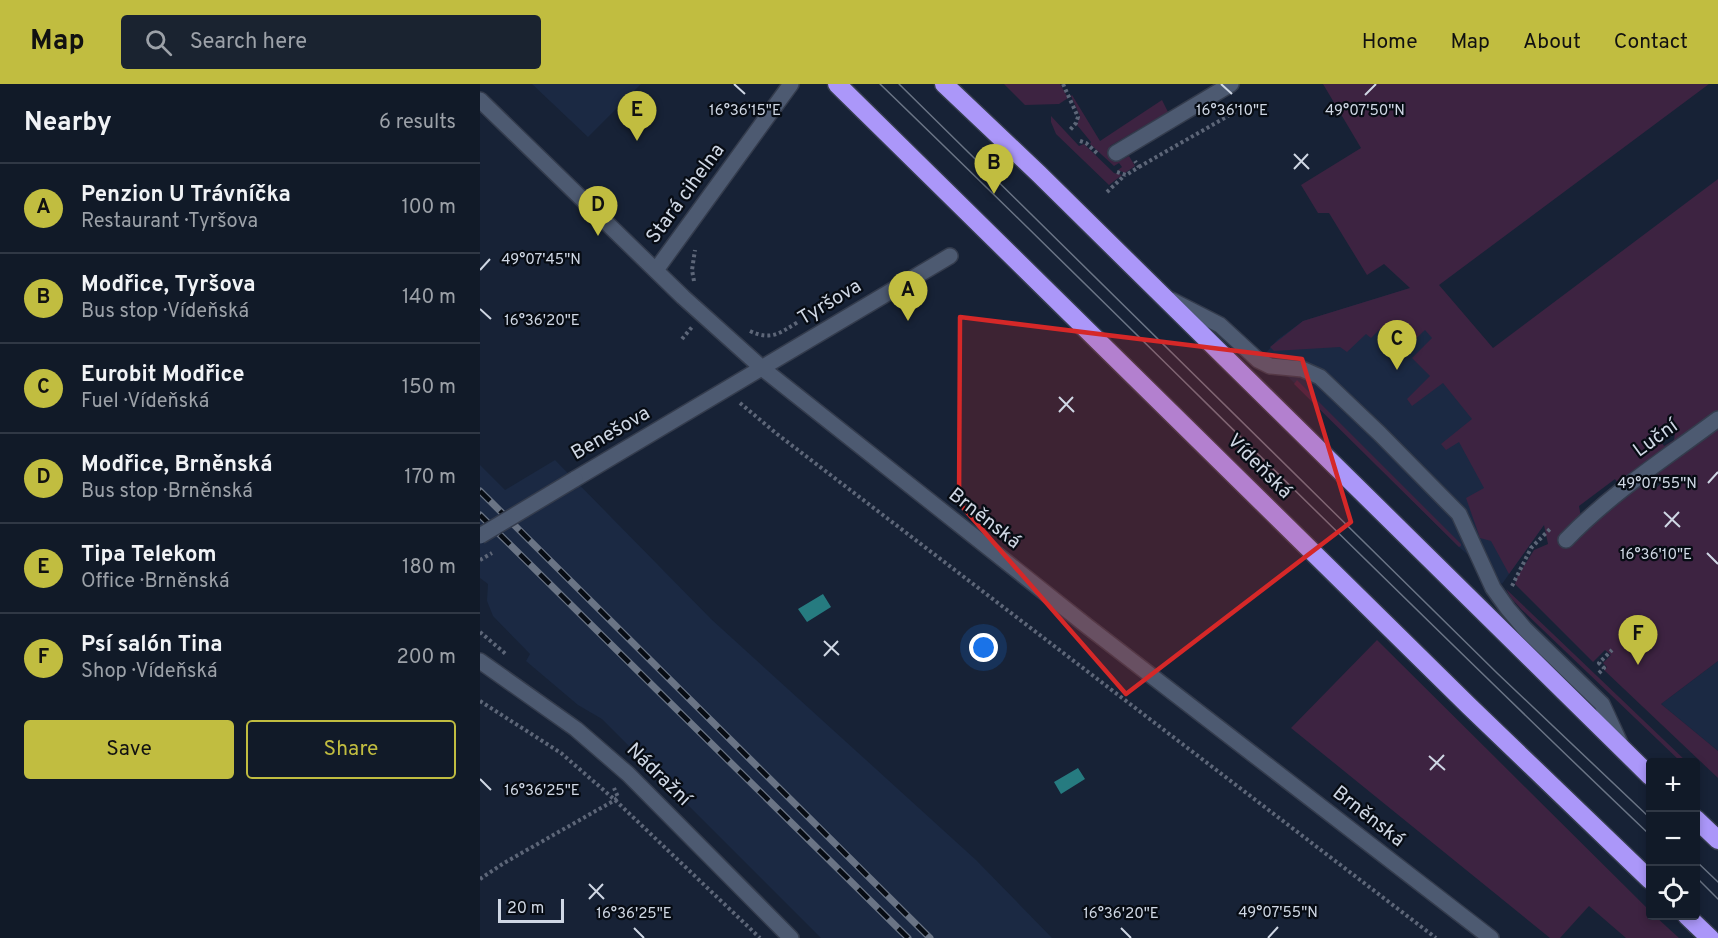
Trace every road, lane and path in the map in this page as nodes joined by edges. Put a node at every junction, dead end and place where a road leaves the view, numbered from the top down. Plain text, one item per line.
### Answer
1 (791, 84) edge
2 (837, 84) edge
3 (944, 84) edge
4 (1063, 84) edge
5 (1231, 84) edge
6 (480, 100) edge
7 (1247, 105) dead end
8 (1070, 130) dead end
9 (1116, 153) dead end
10 (1139, 167) dead end
11 (1126, 175) dead end
12 (1107, 192) dead end
13 (950, 256) dead end
14 (656, 270) junction
15 (1159, 293) junction
16 (762, 368) junction
17 (726, 390) junction
18 (1718, 419) edge
19 (480, 536) edge
20 (1570, 536) joint
21 (1511, 588) dead end
22 (1612, 650) dead end
23 (480, 661) edge
24 (1599, 673) dead end
25 (480, 701) edge
26 (1624, 751) junction
27 (1646, 772) edge
28 (615, 800) junction
29 (1700, 824) edge
30 (1718, 840) edge
31 (1646, 876) edge
32 (480, 879) edge
33 (1692, 920) edge
34 (760, 938) edge
35 (791, 938) edge
36 (1436, 938) edge
37 (1491, 938) edge
38 (1710, 938) edge

1 - 14 street, Stará cihelna
2 - 31 highway, Vídeňská
3 - 15 highway
4 - 8 path
5 - 9 street
6 - 14 street, Brněnská
7 - 10 path
11 - 12 path
13 - 16 street, Tyršova
14 - 16 street, Brněnská
15 - 26 highway
15 - 26 street
16 - 17 street, Benešova
16 - 37 street, Brněnská
17 - 19 street, Benešova, bridge
17 - 36 path
18 - 20 street, Luční
20 - 21 path
22 - 24 path
23 - 35 street, Nádražní
25 - 28 path
26 - 27 highway
28 - 32 path
28 - 34 path
29 - 30 highway
33 - 38 highway

